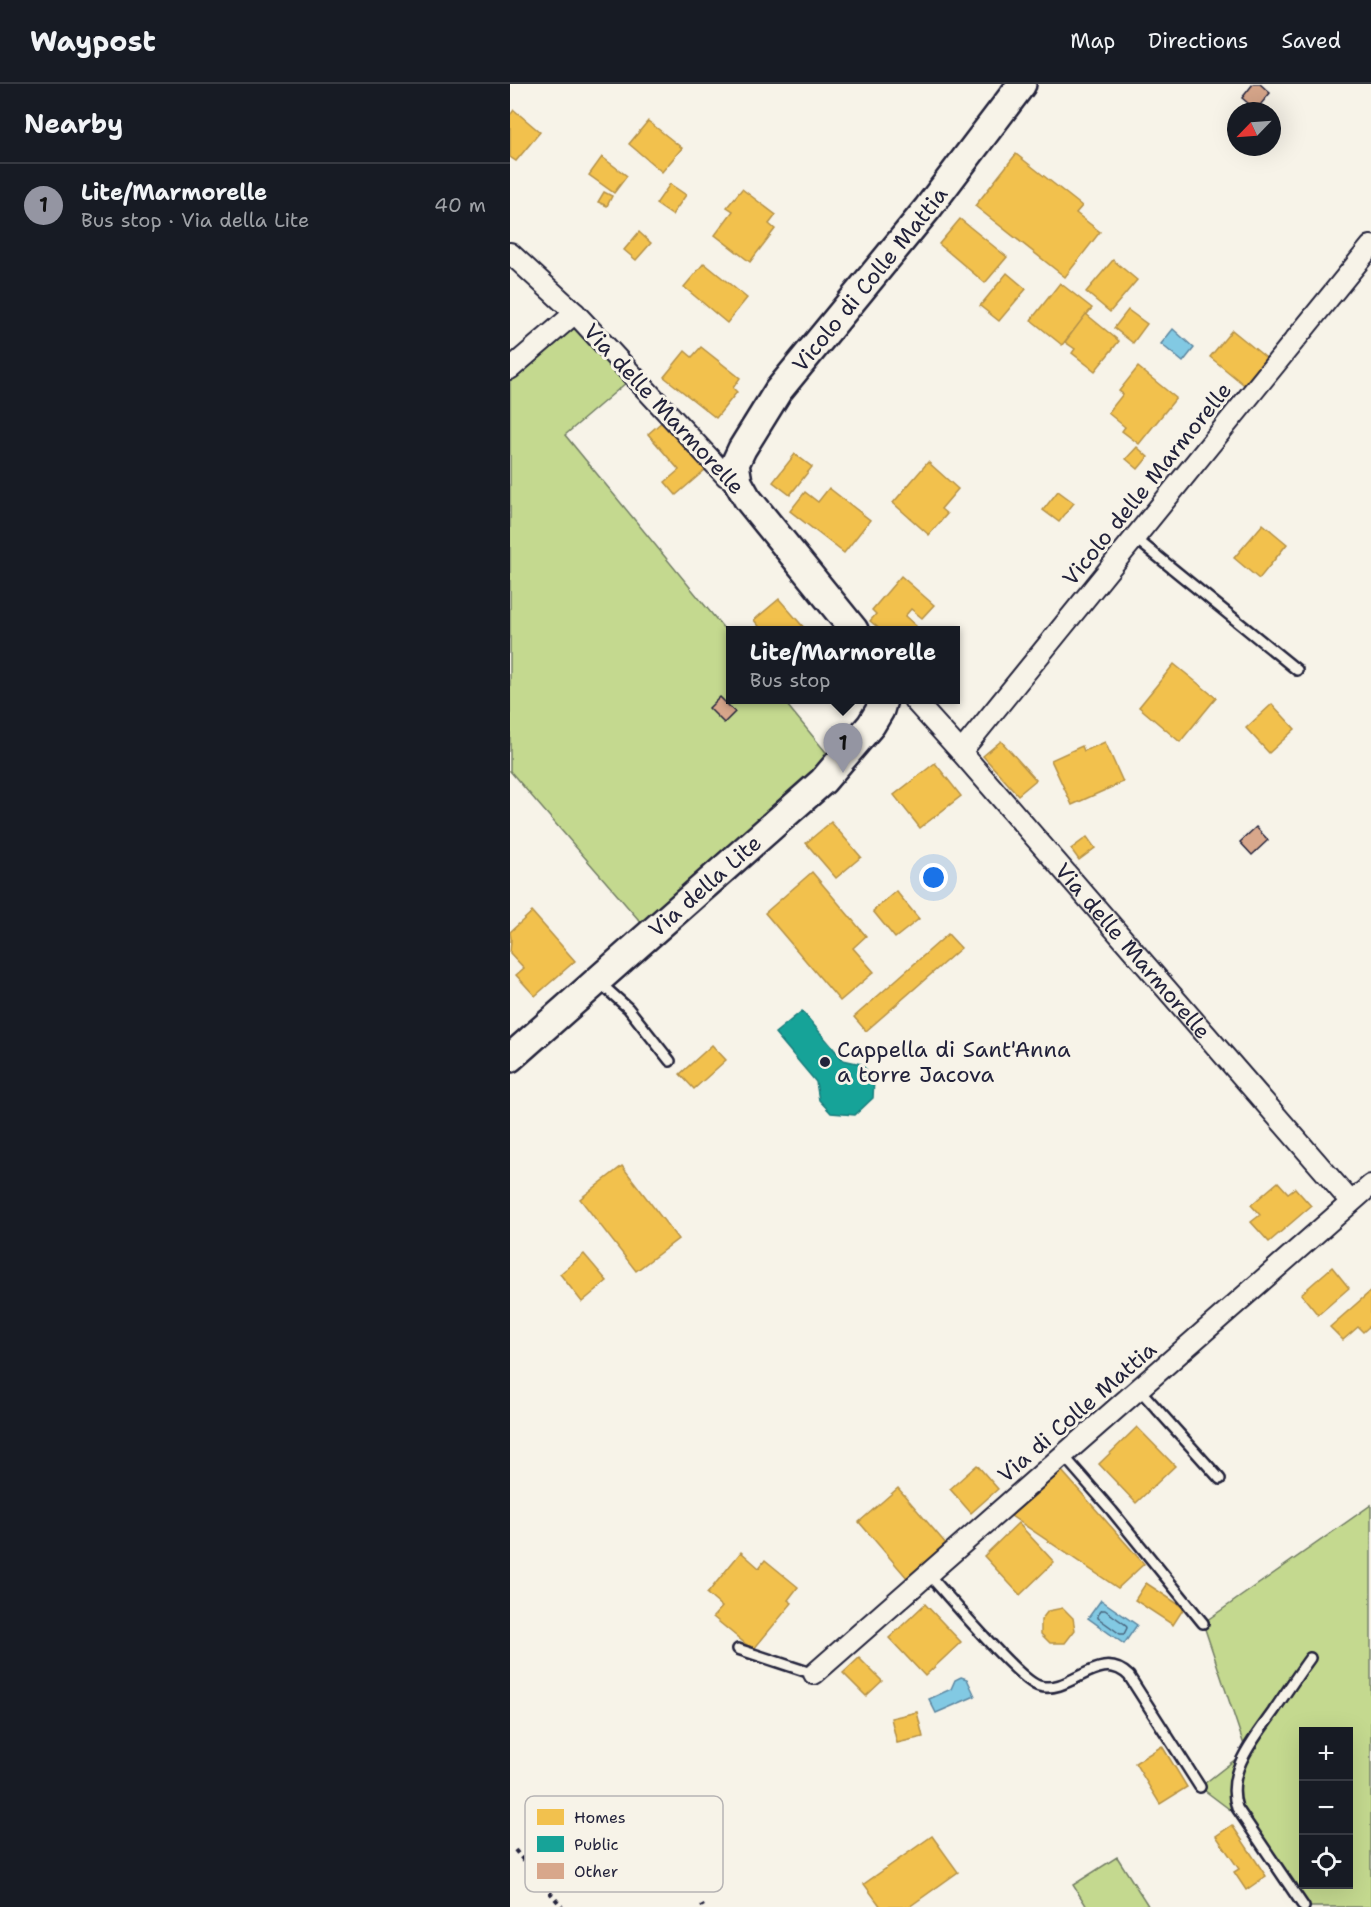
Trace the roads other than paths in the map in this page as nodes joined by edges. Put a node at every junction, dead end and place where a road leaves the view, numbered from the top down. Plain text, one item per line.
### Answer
1 (1022, 84) edge
2 (1371, 246) edge
3 (510, 254) edge
4 (575, 313) junction
5 (510, 369) edge
6 (738, 482) junction
7 (1135, 538) junction
8 (851, 626) edge
9 (1297, 670) dead end
10 (882, 704) edge
11 (918, 704) edge
12 (961, 752) junction
13 (598, 981) junction
14 (510, 1058) edge
15 (670, 1061) dead end
16 (1371, 1185) edge
17 (1351, 1202) junction
18 (1139, 1389) junction
19 (1063, 1455) junction
20 (1220, 1479) dead end
21 (928, 1574) junction
22 (1203, 1623) dead end
23 (738, 1649) dead end
24 (1310, 1658) dead end
25 (814, 1674) joint
26 (1200, 1787) dead end
27 (1304, 1907) edge

1 - 6 street, Vicolo di Colle Mattia
2 - 7 street, Vicolo delle Marmorelle
3 - 4 street, Via delle Marmorelle
4 - 5 street
4 - 6 street, Via delle Marmorelle
6 - 8 street, Via delle Marmorelle
7 - 9 lane
7 - 12 street, Vicolo delle Marmorelle
10 - 13 street, Via della Lite
11 - 12 street, Via delle Marmorelle
12 - 17 street, Via delle Marmorelle
13 - 14 street, Via della Lite
13 - 15 lane
16 - 17 street, Via di Colle Mattia
17 - 18 street, Via di Colle Mattia
18 - 19 street, Via di Colle Mattia
18 - 20 lane
19 - 21 street, Via di Colle Mattia
19 - 22 lane
21 - 25 street, Via di Colle Mattia
21 - 26 lane
23 - 25 lane
24 - 27 lane

